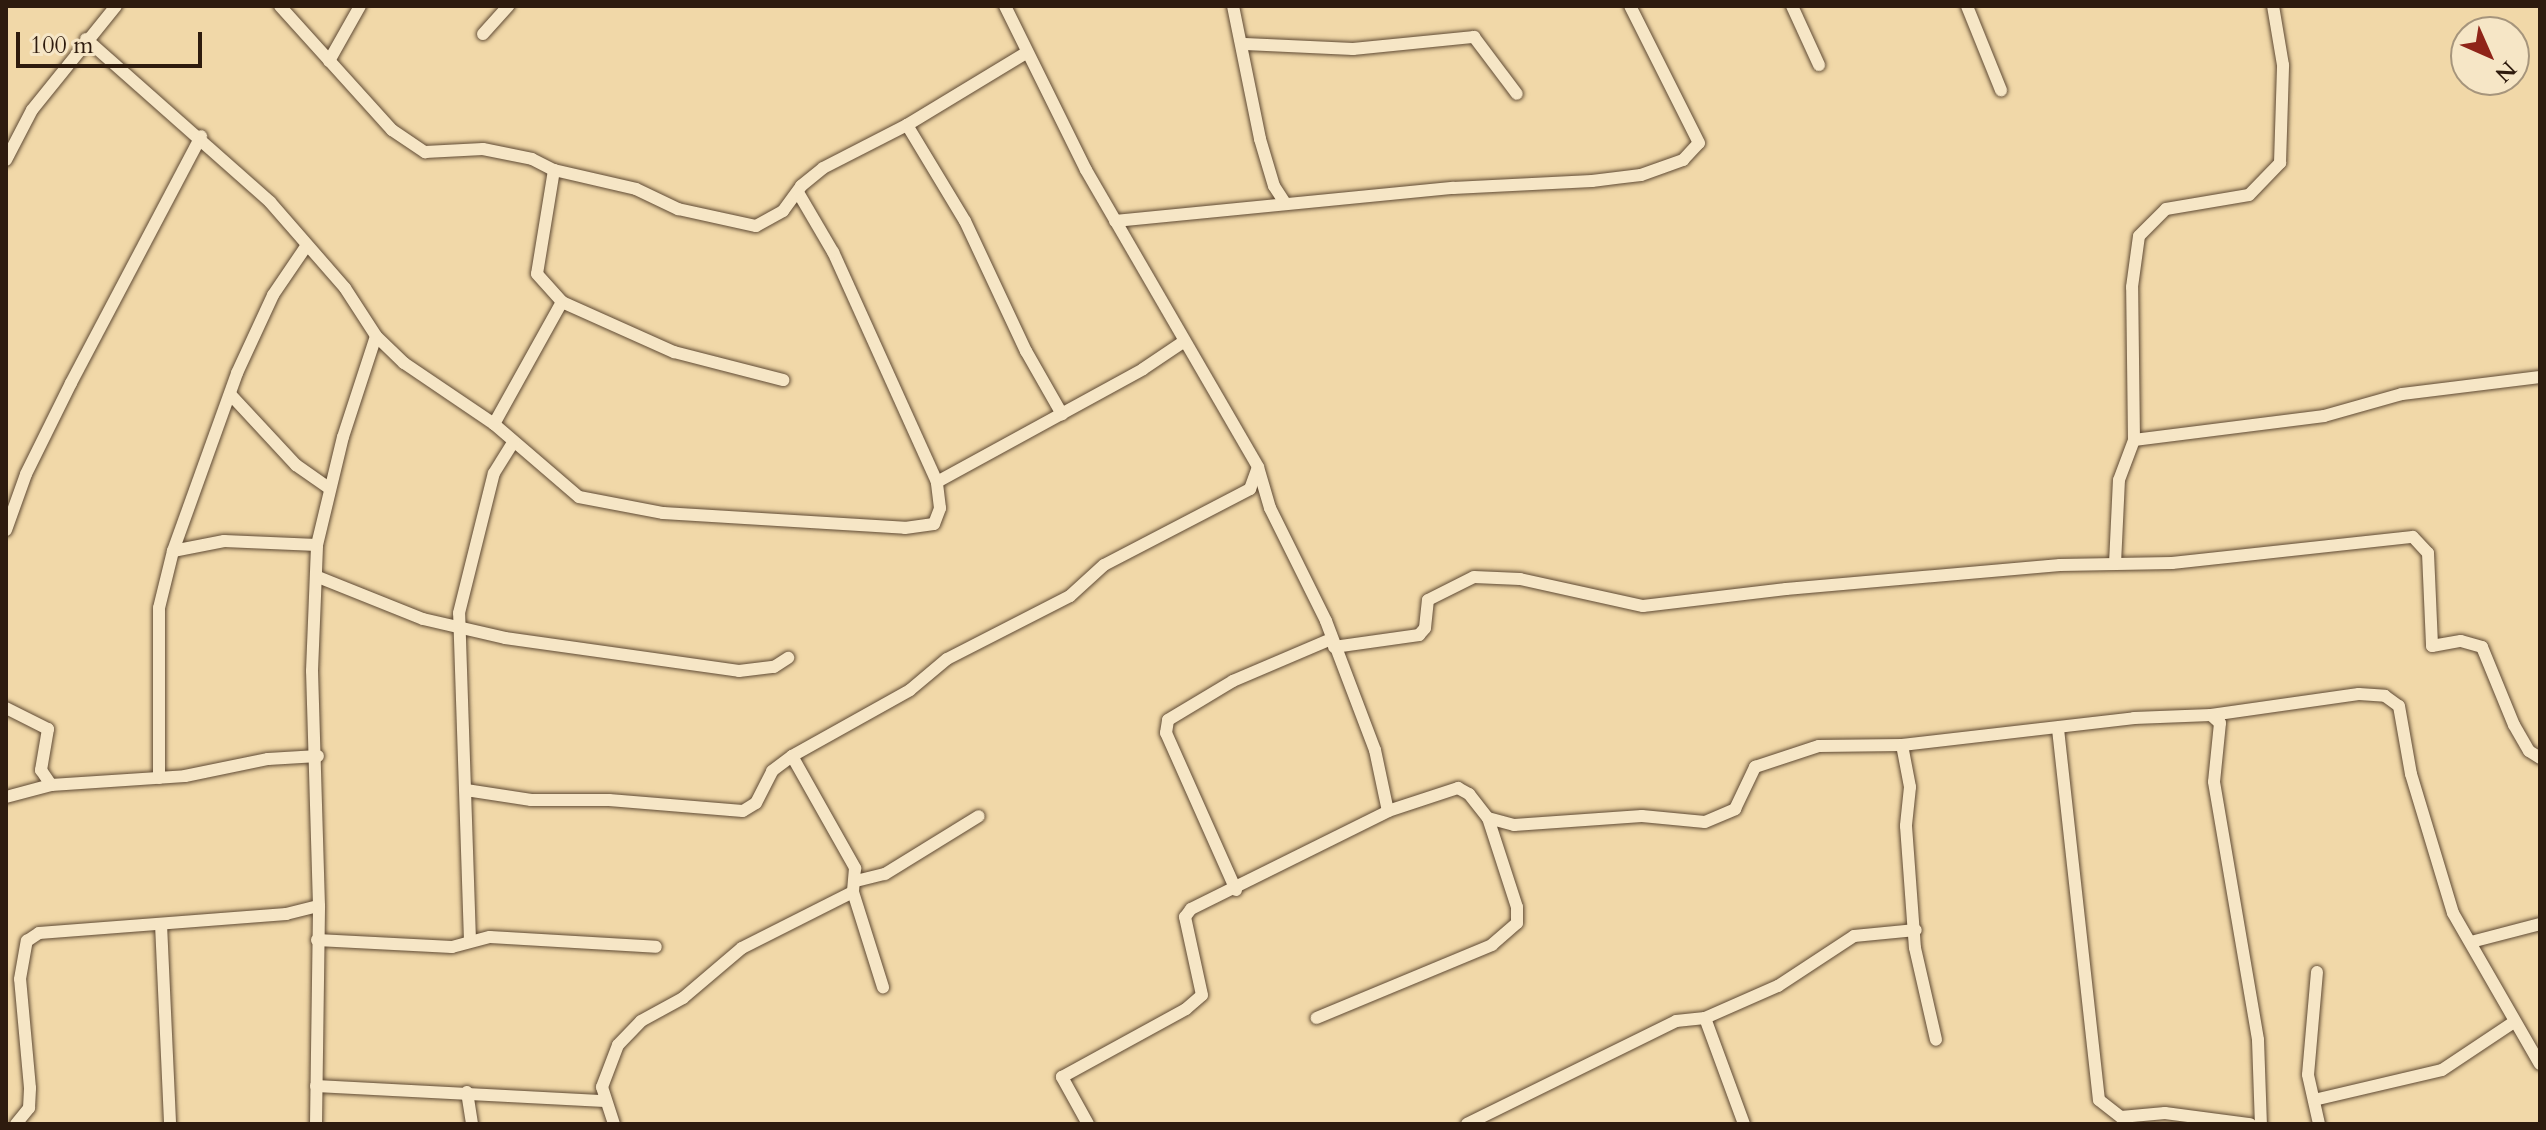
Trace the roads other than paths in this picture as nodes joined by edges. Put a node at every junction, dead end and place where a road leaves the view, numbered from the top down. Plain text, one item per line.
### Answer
1 (116, 6) edge
2 (280, 6) edge
3 (360, 6) edge
4 (508, 6) edge
5 (1005, 6) edge
6 (1233, 6) edge
7 (1630, 6) edge
8 (1792, 6) edge
9 (1967, 6) edge
10 (2273, 6) edge
11 (483, 34) dead end
12 (86, 39) junction
13 (1245, 44) junction
14 (1026, 53) junction
15 (329, 61) junction
16 (1819, 65) dead end
17 (2001, 90) dead end
18 (1517, 94) dead end
19 (907, 125) junction
20 (201, 136) junction
21 (6, 160) edge
22 (554, 170) junction
23 (799, 194) junction
24 (1285, 203) junction
25 (783, 211) junction
26 (812, 214) junction
27 (1115, 221) junction
28 (305, 248) junction
29 (562, 302) junction
30 (376, 336) junction
31 (1183, 342) junction
32 (2540, 377) edge
33 (783, 380) dead end
34 (230, 394) junction
35 (1062, 414) junction
36 (494, 424) junction
37 (2134, 440) junction
38 (513, 443) junction
39 (1258, 467) junction
40 (937, 482) junction
41 (328, 487) junction
42 (6, 530) edge
43 (317, 545) junction
44 (173, 551) junction
45 (2115, 564) junction
46 (318, 577) junction
47 (460, 629) junction
48 (1332, 643) junction
49 (788, 658) dead end
50 (6, 708) edge
51 (2211, 715) junction
52 (2058, 729) junction
53 (1902, 745) junction
54 (318, 756) junction
55 (792, 756) junction
56 (2540, 758) edge
57 (159, 778) junction
58 (51, 785) junction
59 (466, 790) junction
60 (6, 797) edge
61 (1388, 811) junction
62 (979, 816) dead end
63 (1488, 818) junction
64 (855, 886) junction
65 (1236, 890) junction
66 (319, 906) junction
67 (161, 924) junction
68 (2540, 924) edge
69 (1916, 930) junction
70 (317, 940) junction
71 (470, 941) junction
72 (2471, 942) junction
73 (656, 947) dead end
74 (2317, 972) dead end
75 (6, 978) edge
76 (20, 979) junction
77 (883, 987) dead end
78 (1317, 1018) dead end
79 (1705, 1018) junction
80 (2514, 1022) junction
81 (1936, 1040) dead end
82 (2540, 1064) edge
83 (316, 1086) junction
84 (467, 1092) junction
85 (2314, 1100) junction
86 (605, 1101) junction
87 (2120, 1121) edge
88 (16, 1124) edge
89 (170, 1124) edge
90 (316, 1124) edge
91 (472, 1124) edge
92 (614, 1124) edge
93 (1088, 1124) edge
94 (1467, 1124) edge
95 (1744, 1124) edge
96 (2250, 1124) edge
97 (2261, 1124) edge
98 (2319, 1124) edge

1 - 12 street
2 - 15 street
3 - 15 street
4 - 11 street
5 - 14 street
6 - 13 street
7 - 24 street
8 - 16 street
9 - 17 street
10 - 37 street
12 - 20 street
12 - 21 street
13 - 18 street
13 - 24 street
14 - 19 street
14 - 27 street
15 - 22 street
19 - 23 street
19 - 35 street
20 - 28 street
20 - 42 street
22 - 25 street
22 - 29 street
23 - 25 street
23 - 26 street
24 - 27 street
25 - 26 street
26 - 40 street
27 - 31 street
28 - 30 street
28 - 34 street
29 - 33 street
29 - 36 street
30 - 36 street
30 - 41 street
31 - 35 street
31 - 39 street
32 - 37 street
34 - 41 street
34 - 44 street
35 - 40 street
36 - 38 street
37 - 45 street
38 - 40 street
38 - 47 street
39 - 48 street
39 - 55 street
41 - 43 street
43 - 44 street
43 - 46 street
44 - 57 street
45 - 48 street
45 - 56 street
46 - 47 street
46 - 54 street
47 - 49 street
47 - 59 street
48 - 61 street
48 - 65 street
50 - 58 street
51 - 52 street
51 - 72 street
51 - 97 street
52 - 53 street
52 - 87 street
53 - 63 street
53 - 69 street
54 - 57 street
54 - 66 street
55 - 59 street
55 - 64 street
57 - 58 street
58 - 60 street
59 - 71 street
61 - 63 street
61 - 65 street
62 - 64 street
63 - 78 street
64 - 77 street
64 - 86 street
65 - 93 street
66 - 67 street
66 - 70 street
67 - 76 street
67 - 89 street
68 - 72 street
69 - 79 street
69 - 81 street
70 - 71 street
70 - 83 street
71 - 73 street
72 - 80 street
74 - 85 street
75 - 76 street
76 - 88 street
79 - 94 street
79 - 95 street
80 - 82 street
80 - 85 street
83 - 84 street
83 - 90 street
84 - 86 street
84 - 91 street
85 - 98 street
86 - 92 street
87 - 96 street

